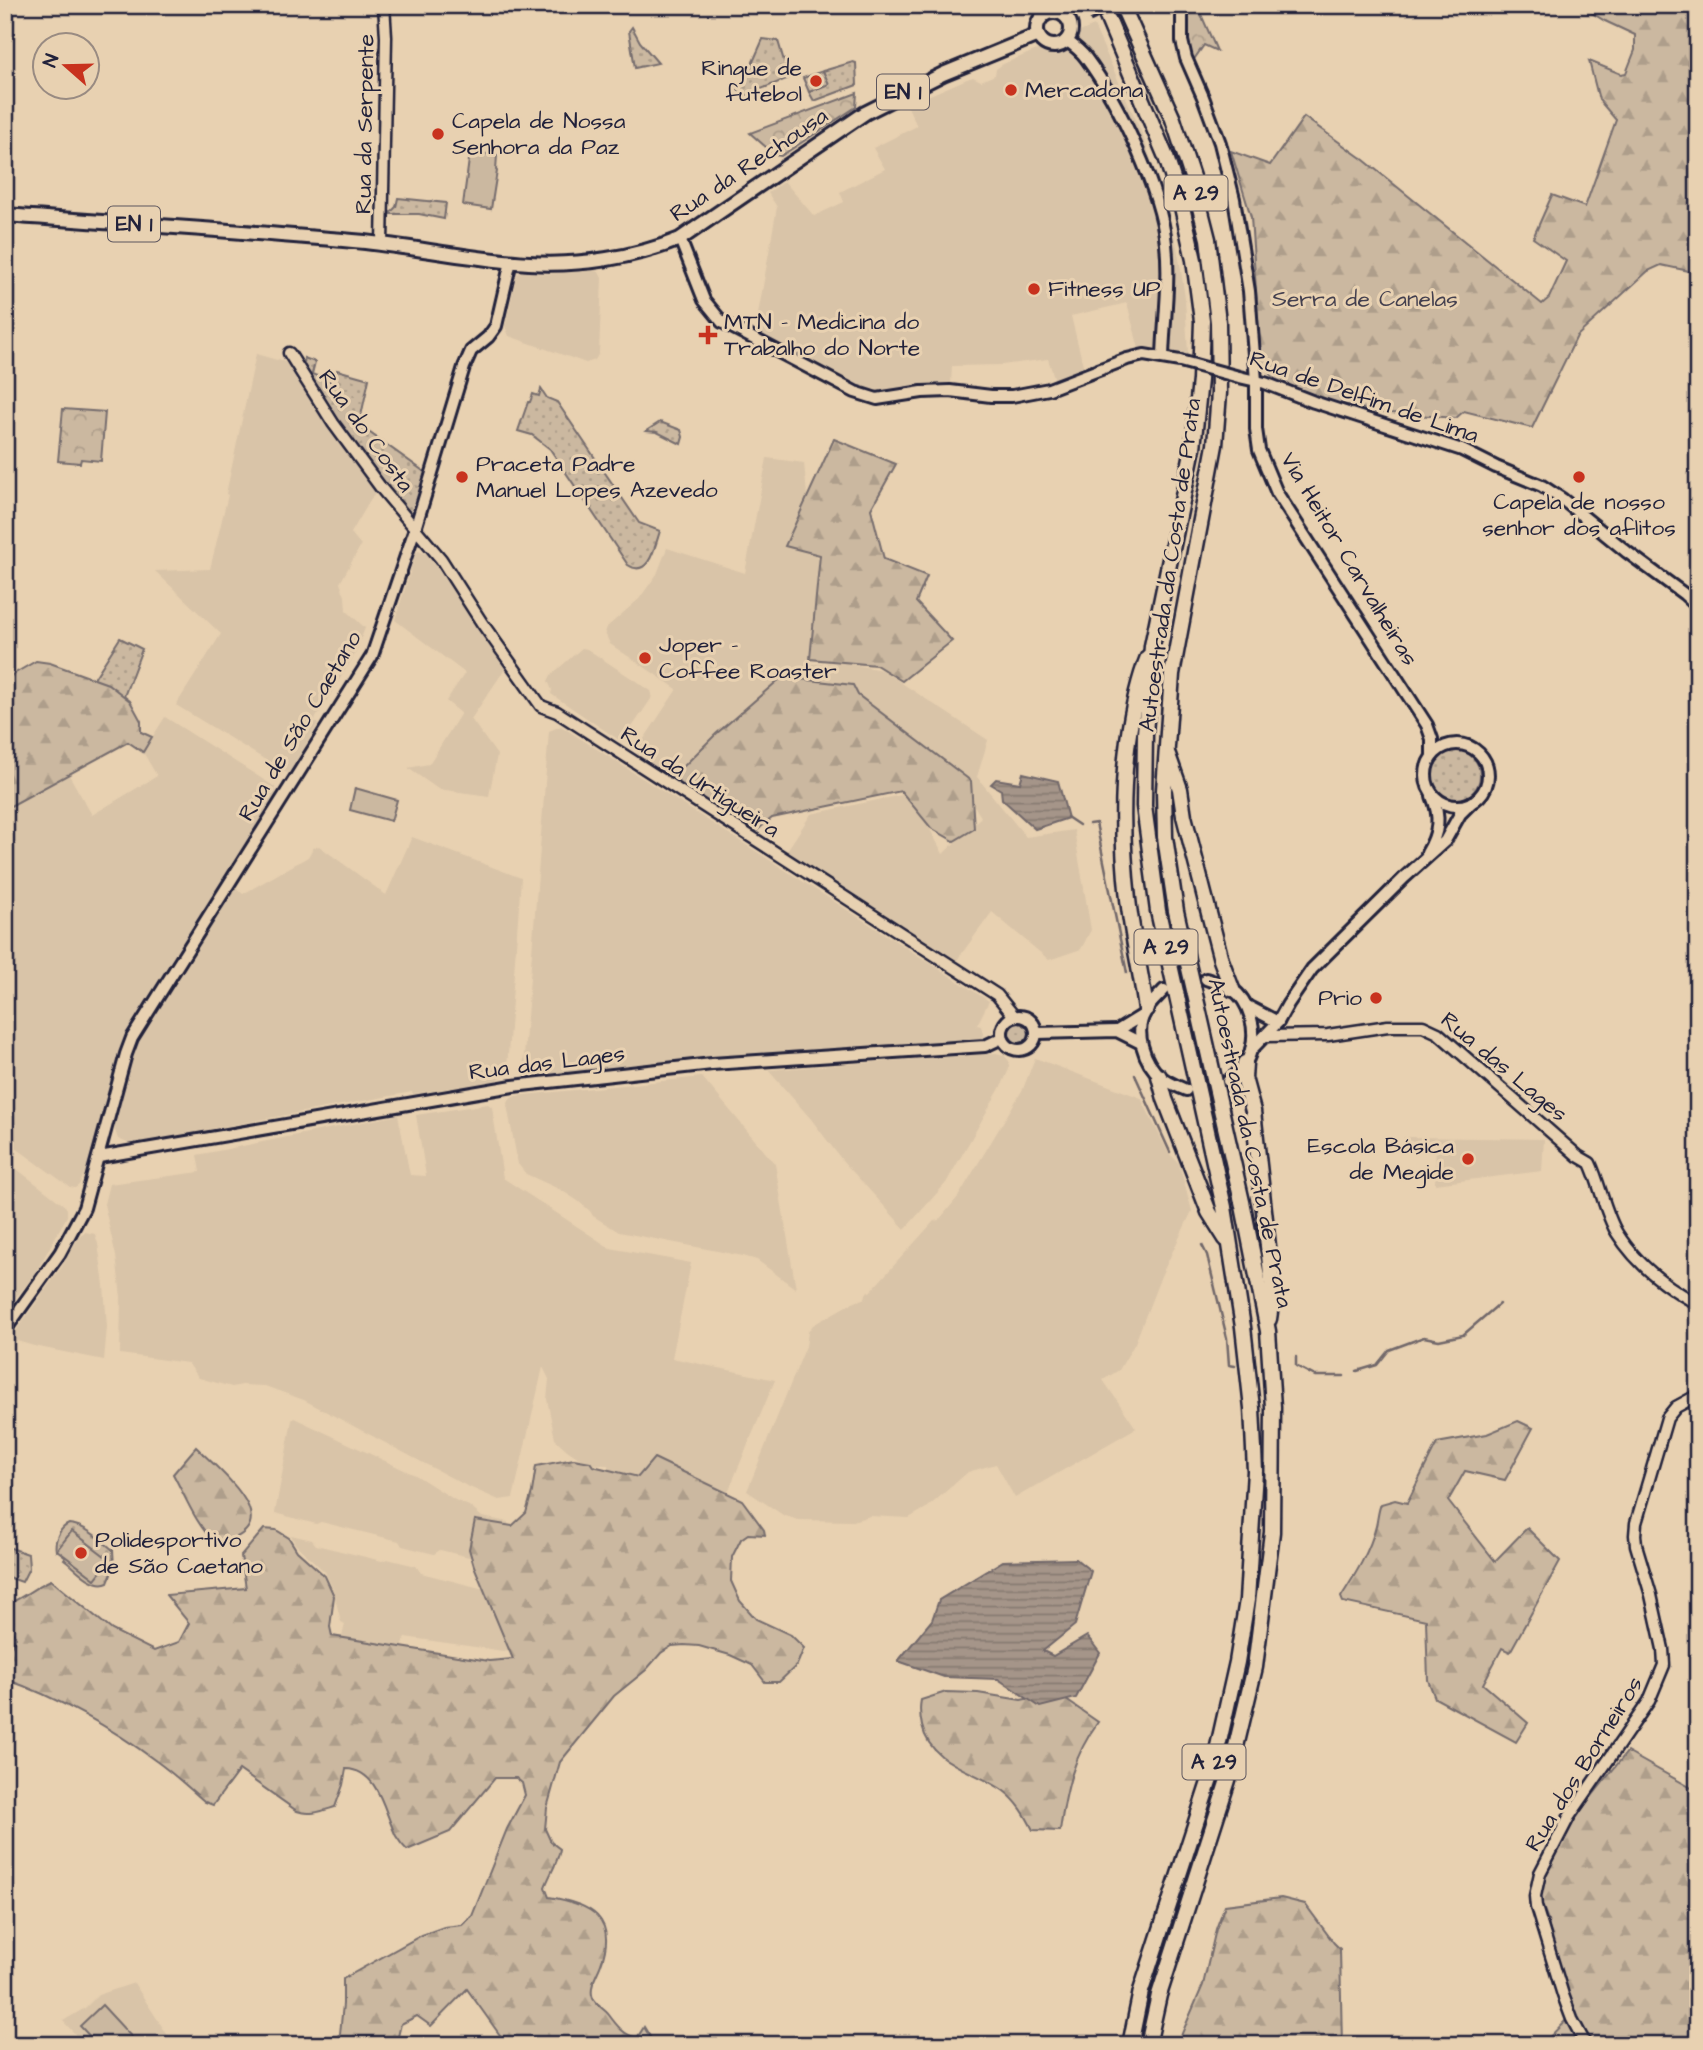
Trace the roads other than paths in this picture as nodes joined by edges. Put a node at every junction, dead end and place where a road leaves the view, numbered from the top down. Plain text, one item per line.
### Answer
1 (384, 5) edge
2 (1104, 5) edge
3 (1122, 5) edge
4 (1176, 5) edge
5 (1182, 5) edge
6 (1068, 22) junction
7 (1038, 35) junction
8 (1066, 40) junction
9 (1234, 199) junction
10 (5, 215) edge
11 (680, 239) junction
12 (382, 244) junction
13 (511, 261) junction
14 (289, 354) dead end
15 (1163, 357) junction
16 (1255, 381) junction
17 (415, 529) junction
18 (1698, 607) edge
19 (1152, 646) junction
20 (1427, 725) junction
21 (1460, 743) junction
22 (1166, 748) junction
23 (1432, 756) junction
24 (1429, 790) junction
25 (1472, 802) junction
26 (1422, 861) junction
27 (1206, 979) dead end
28 (1233, 989) junction
29 (1164, 990) dead end
30 (1287, 1004) junction
31 (1247, 1006) junction
32 (1145, 1012) junction
33 (1262, 1014) junction
34 (1014, 1016) junction
35 (1278, 1022) junction
36 (1117, 1031) junction
37 (1037, 1033) junction
38 (1267, 1036) junction
39 (1299, 1036) junction
40 (1002, 1038) junction
41 (1141, 1043) junction
42 (1248, 1056) junction
43 (1159, 1076) junction
44 (1228, 1081) dead end
45 (1186, 1090) dead end
46 (99, 1157) junction
47 (1229, 1244) junction
48 (1698, 1304) edge
49 (5, 1330) edge
50 (1268, 1331) junction
51 (1698, 1395) edge
52 (1130, 2045) edge
53 (1148, 2045) edge
54 (1586, 2045) edge

1 - 12 street, Rua da Serpente
2 - 6 main road, EN 1, bridge
2 - 19 highway, Autoestrada da Costa de Prata / A 29
3 - 22 highway, Autoestrada da Costa de Prata / A 29
4 - 9 main road, Via Heitor Carvalheiras
5 - 9 main road, Via Heitor Carvalheiras
6 - 7 main road, EN 1
6 - 8 main road
7 - 8 main road
7 - 11 main road, Rua da Rechousa / EN 1
8 - 15 main road
9 - 16 main road, Via Heitor Carvalheiras
10 - 12 main road, EN 1
11 - 13 main road, Rua da Rechousa / EN 1
11 - 15 main road, Rua de Delfim de Lima
12 - 13 main road, Rua da Rechousa / EN 1
13 - 17 main road, Rua de São Caetano
14 - 17 street, Rua do Costa
15 - 16 main road, Rua de Delfim de Lima, bridge
16 - 18 main road, Rua de Delfim de Lima
16 - 20 main road, Via Heitor Carvalheiras
17 - 34 street, Rua da Urtigueira
17 - 46 main road, Rua de São Caetano
19 - 32 highway
19 - 47 highway, Autoestrada da Costa de Prata / A 29
20 - 21 main road, Via Heitor Carvalheiras
20 - 23 main road, Via Heitor Carvalheiras
21 - 23 main road
21 - 25 main road, Via Heitor Carvalheiras
22 - 28 highway
22 - 50 highway, Autoestrada da Costa de Prata / A 29
23 - 24 main road, Via Heitor Carvalheiras
24 - 25 main road
24 - 26 main road, Via Heitor Carvalheiras
25 - 26 main road, Via Heitor Carvalheiras
26 - 30 main road, Via Heitor Carvalheiras
27 - 28 main road
28 - 31 main road
29 - 32 main road
30 - 33 main road
30 - 35 main road, Via Heitor Carvalheiras
31 - 33 main road
31 - 42 main road
32 - 36 main road
32 - 41 main road
33 - 35 main road
34 - 37 main road
34 - 40 main road
35 - 38 main road
35 - 39 street
36 - 37 main road, Rua das Lages
36 - 41 main road, Rua das Lages
37 - 40 main road, Rua das Lages
38 - 39 street, Rua das Lages
38 - 42 main road
39 - 48 street, Rua das Lages
40 - 46 main road, Rua das Lages
41 - 43 main road
42 - 44 main road
42 - 50 highway
43 - 45 main road
43 - 47 highway
46 - 49 main road, Rua de São Caetano
47 - 52 highway, Autoestrada da Costa de Prata / A 29
50 - 53 highway, Autoestrada da Costa de Prata / A 29
51 - 54 street, Rua dos Borneiros

